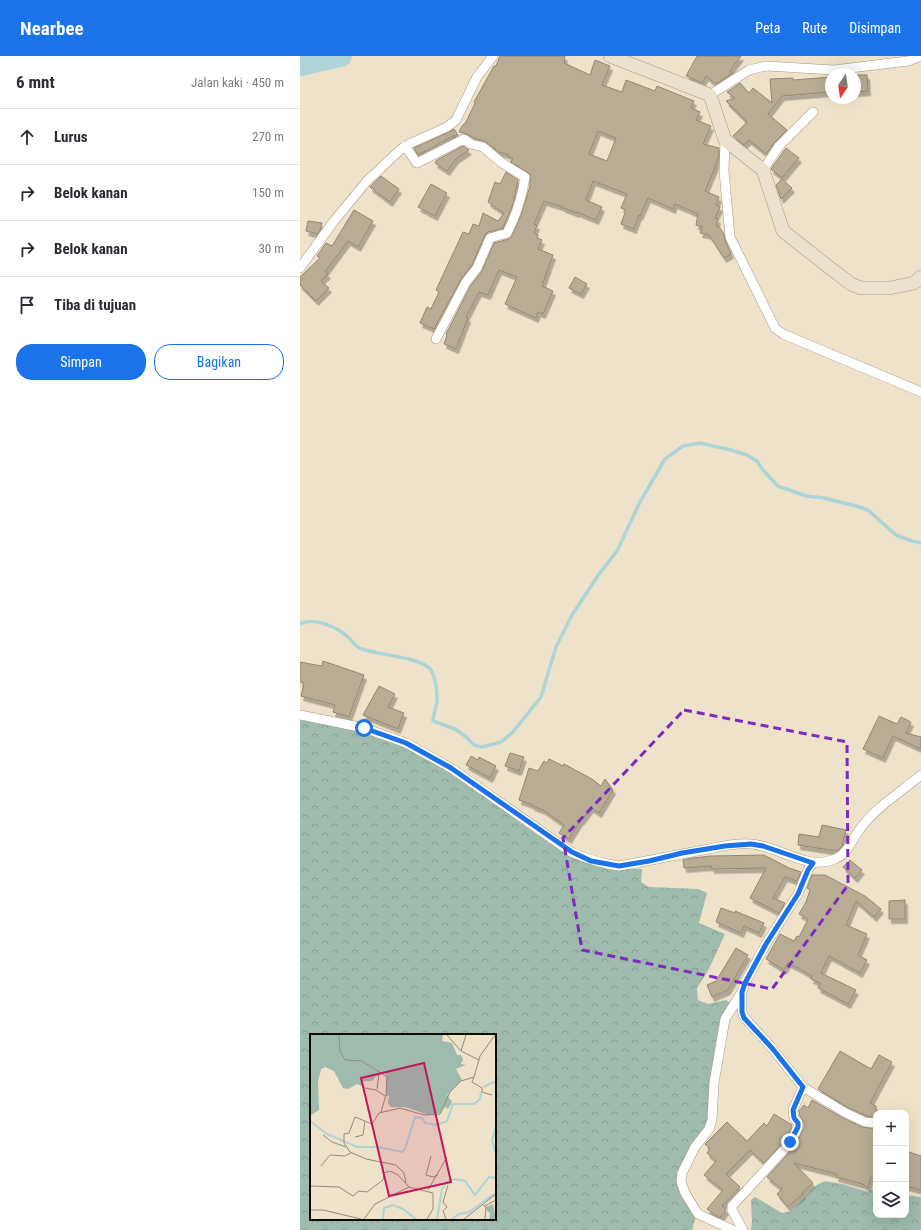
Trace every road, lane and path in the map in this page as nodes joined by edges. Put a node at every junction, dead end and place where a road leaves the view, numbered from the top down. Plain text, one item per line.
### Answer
1 (493, 56) edge
2 (610, 56) edge
3 (920, 56) edge
4 (710, 95) junction
5 (813, 112) dead end
6 (725, 140) junction
7 (405, 146) junction
8 (763, 170) junction
9 (300, 268) edge
10 (921, 277) edge
11 (436, 339) dead end
12 (921, 392) edge
13 (300, 715) edge
14 (921, 775) edge
15 (813, 863) junction
16 (742, 992) junction
17 (803, 1087) junction
18 (873, 1123) edge
19 (733, 1230) edge
20 (743, 1230) edge

1 - 7 street
2 - 4 street
3 - 4 street
4 - 6 street
5 - 8 street
6 - 8 street
6 - 12 street
7 - 9 street
7 - 11 street
8 - 10 street
13 - 15 street
14 - 15 street
15 - 16 street
16 - 17 street
16 - 19 street
17 - 18 street
17 - 20 street

